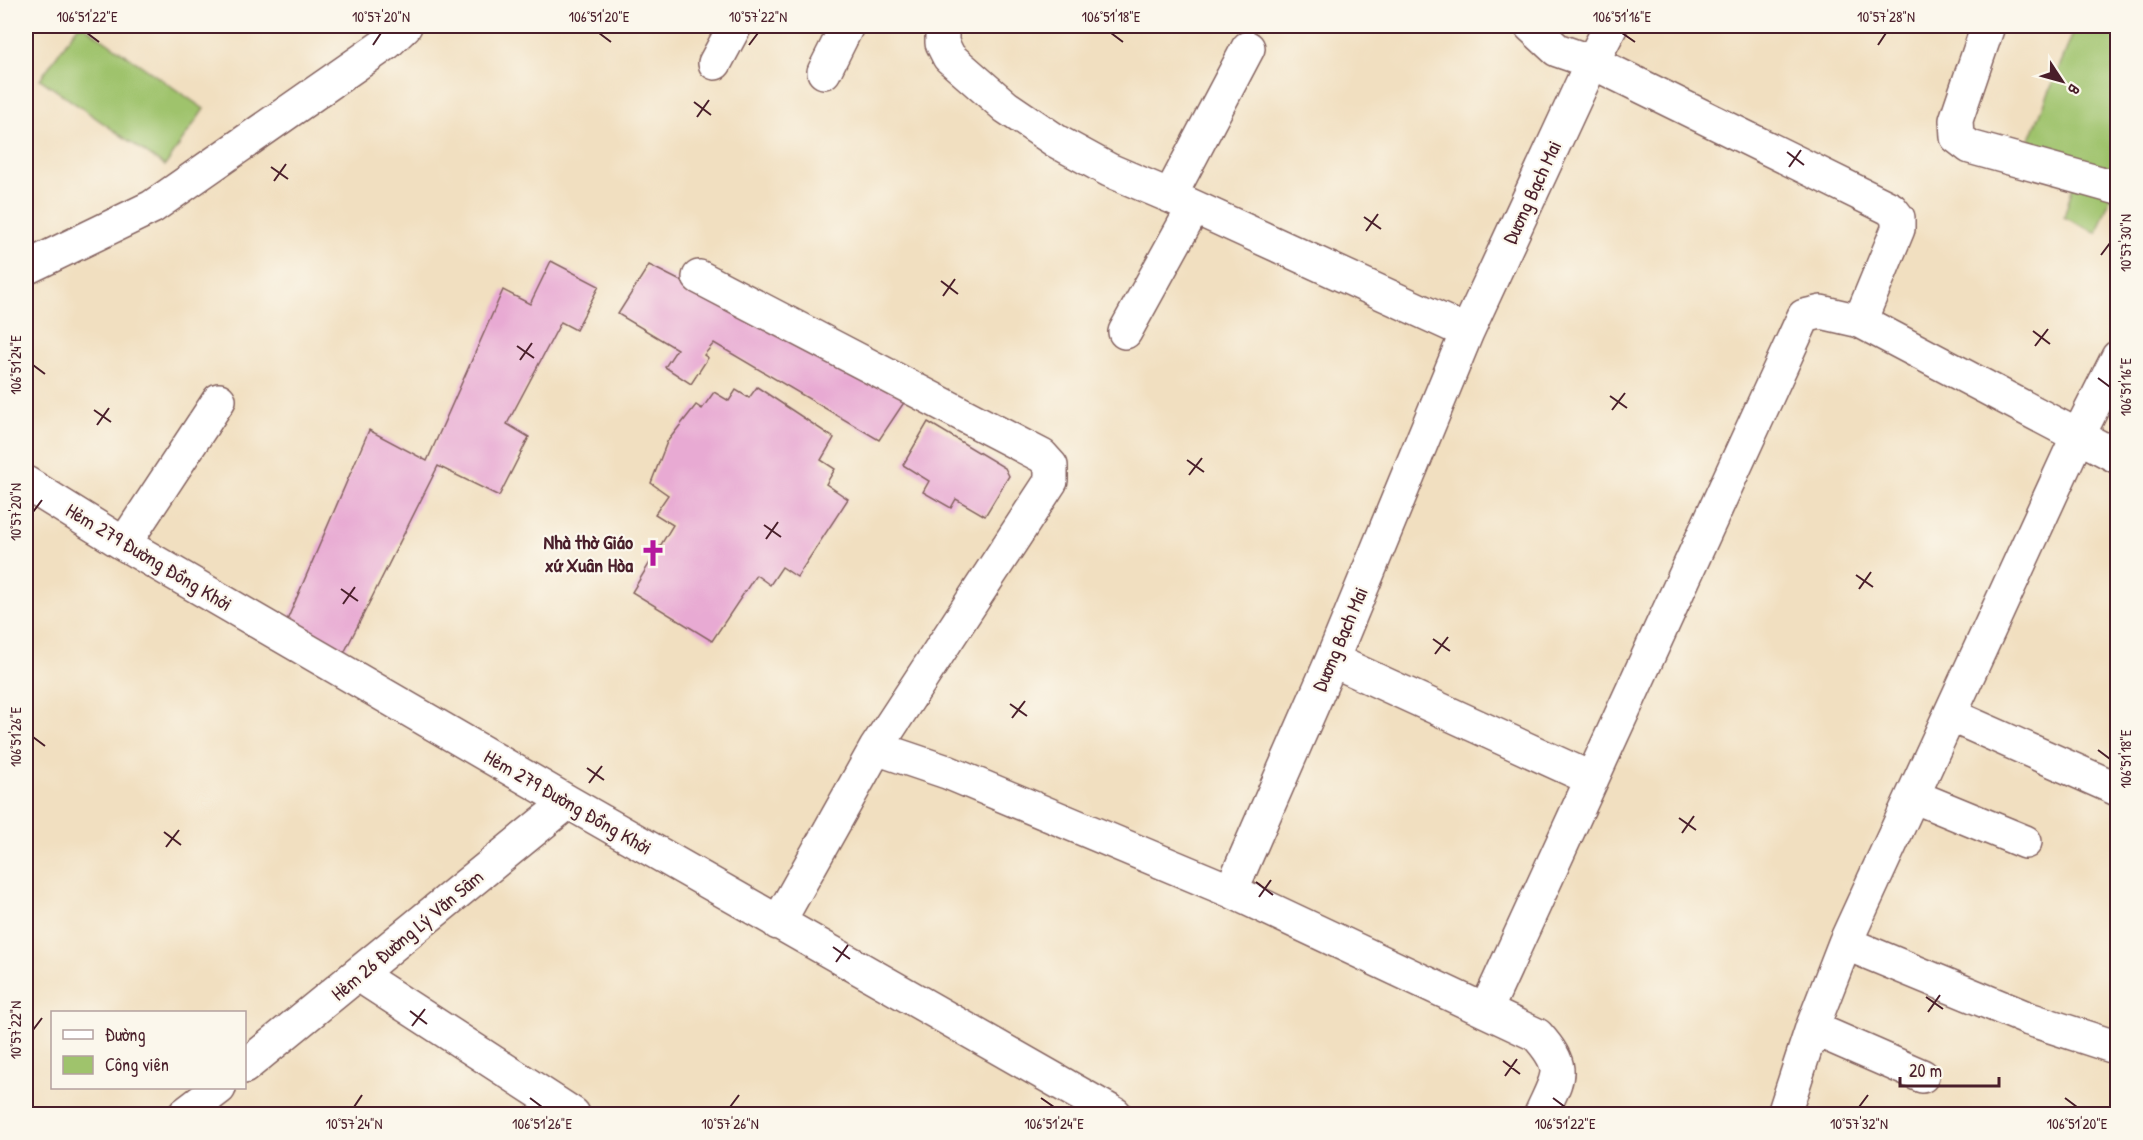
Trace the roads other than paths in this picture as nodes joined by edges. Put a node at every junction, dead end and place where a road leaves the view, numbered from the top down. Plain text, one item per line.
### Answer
1 (405, 26) edge
2 (735, 26) edge
3 (847, 26) edge
4 (942, 26) edge
5 (1531, 26) edge
6 (1611, 26) edge
7 (1988, 26) edge
8 (1248, 48) dead end
9 (1592, 62) junction
10 (715, 63) dead end
11 (824, 72) dead end
12 (2118, 188) edge
13 (1182, 201) junction
14 (26, 268) edge
15 (699, 277) dead end
16 (1860, 321) junction
17 (1125, 332) dead end
18 (1467, 332) junction
19 (2118, 357) edge
20 (219, 400) dead end
21 (2077, 438) junction
22 (2118, 458) edge
23 (26, 483) edge
24 (124, 544) junction
25 (1332, 660) junction
26 (1950, 715) junction
27 (876, 748) junction
28 (1592, 778) junction
29 (2117, 789) edge
30 (1912, 796) junction
31 (568, 802) junction
32 (2025, 842) dead end
33 (1231, 891) junction
34 (778, 923) junction
35 (1845, 943) junction
36 (359, 975) junction
37 (1486, 1010) junction
38 (1812, 1028) junction
39 (2118, 1048) edge
40 (246, 1065) edge
41 (1922, 1076) dead end
42 (218, 1089) edge
43 (1099, 1111) edge
44 (185, 1114) edge
45 (573, 1114) edge
46 (1541, 1114) edge
47 (1784, 1114) edge

1 - 14 street
2 - 10 street
3 - 11 street
4 - 13 street
5 - 9 street
6 - 9 street, Dương Bạch Mai
7 - 12 street
8 - 13 street
9 - 16 street
9 - 18 street, Dương Bạch Mai
13 - 17 street
13 - 18 street
15 - 27 street
16 - 21 street
16 - 28 street
18 - 25 street, Dương Bạch Mai
19 - 21 street
20 - 24 street
21 - 22 street
21 - 26 street
23 - 24 street, Hẻm 279 Đường Đồng Khởi
24 - 31 street, Hẻm 279 Đường Đồng Khởi
25 - 28 street
25 - 33 street, Dương Bạch Mai
26 - 29 street
26 - 30 street
27 - 33 street
27 - 34 street
28 - 37 street
30 - 32 street
30 - 35 street
31 - 34 street, Hẻm 279 Đường Đồng Khởi
31 - 36 street, Hẻm 26 Đường Lý Văn Sâm
33 - 37 street
34 - 43 street, Hẻm 279 Đường Đồng Khởi
35 - 38 street
35 - 39 street
36 - 40 street, Hẻm 26 Đường Lý Văn Sâm
36 - 45 street
37 - 46 street
38 - 41 street
38 - 47 street
42 - 44 street

